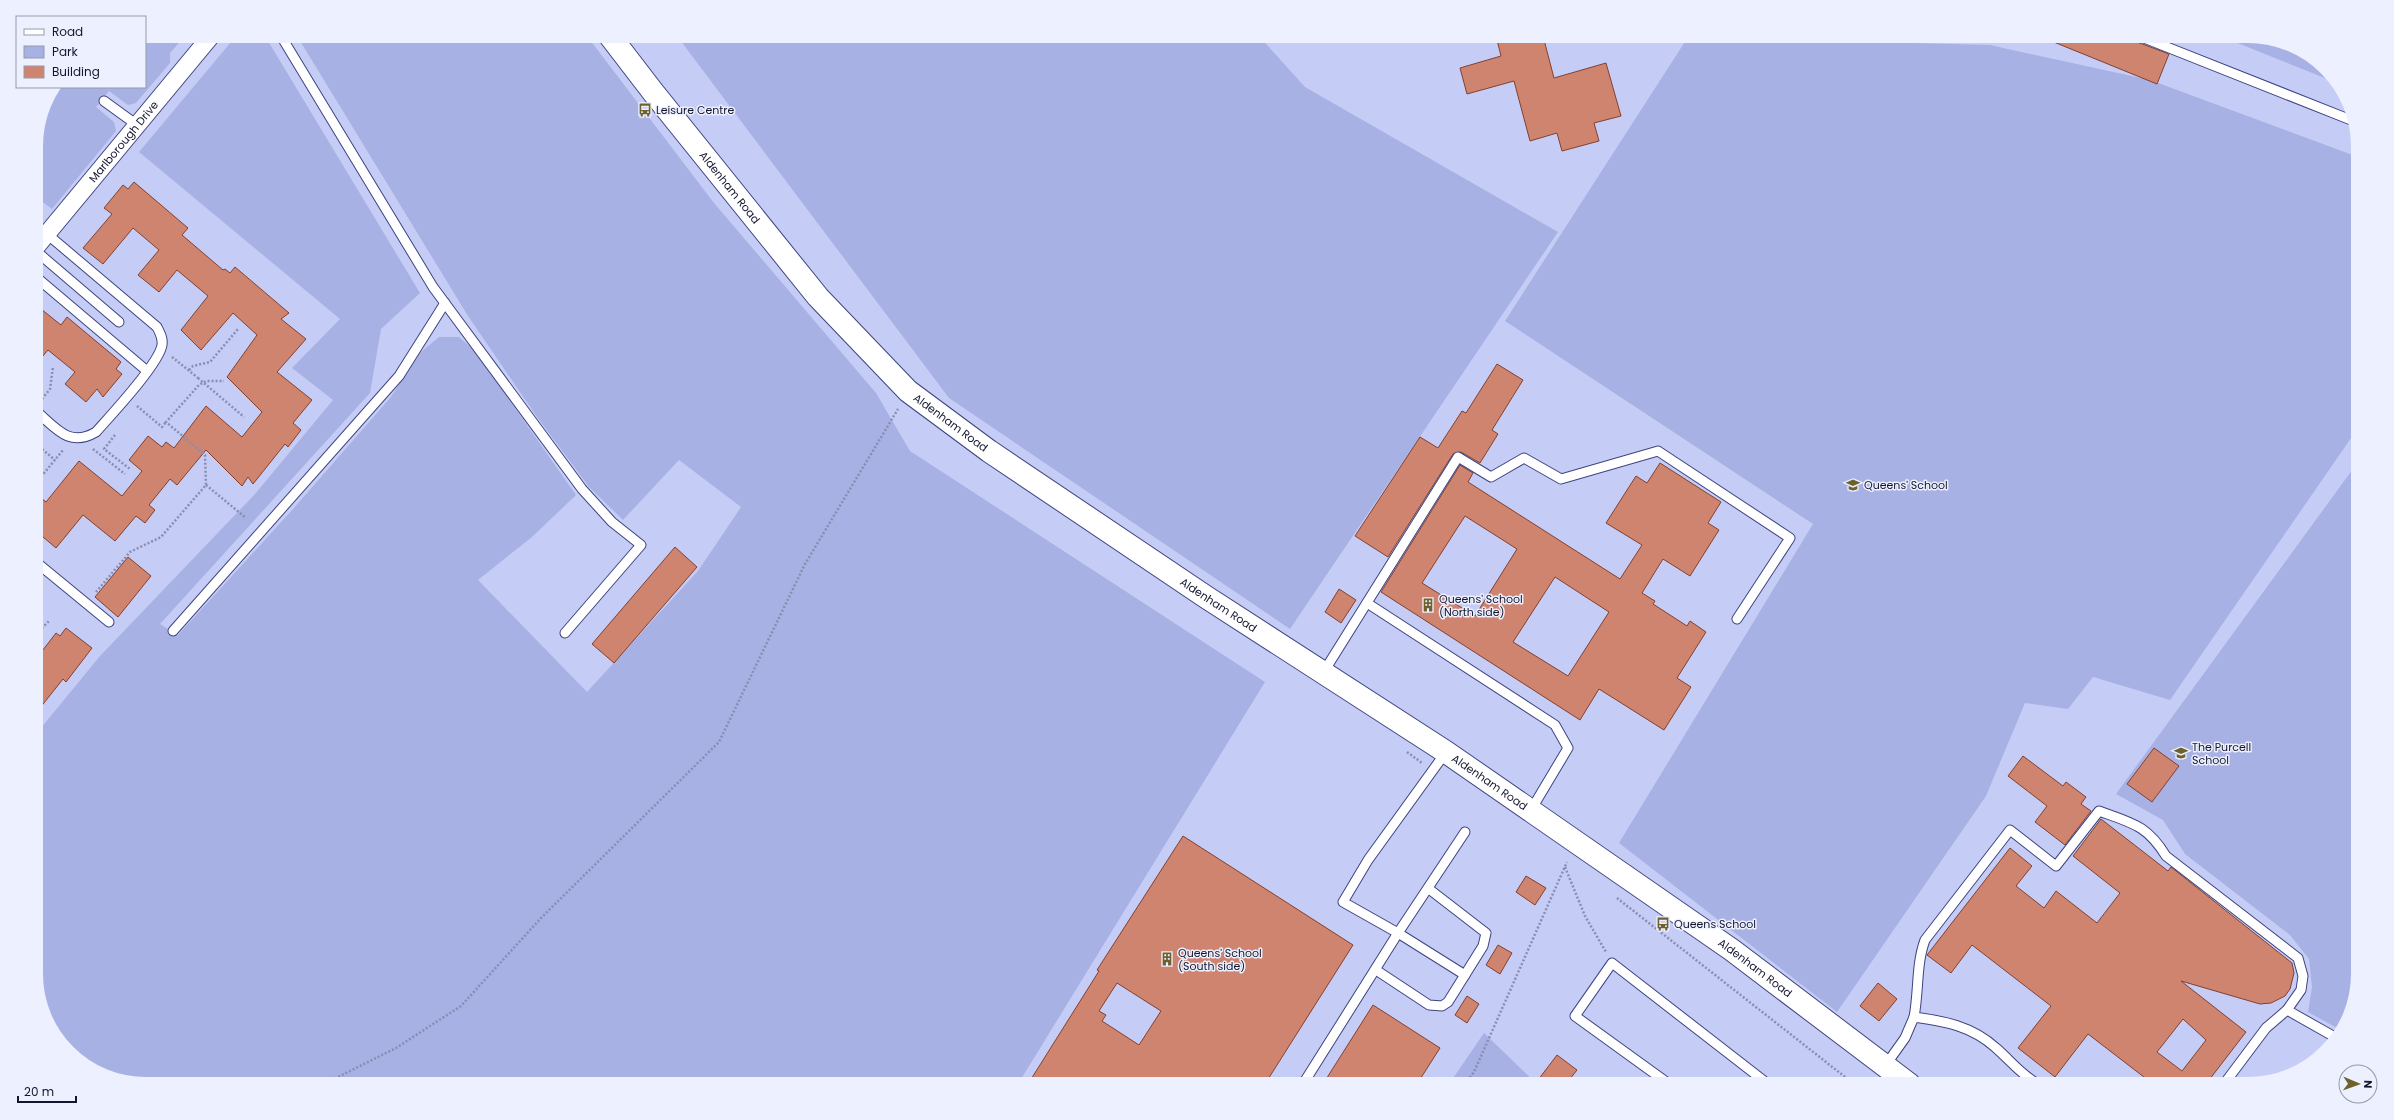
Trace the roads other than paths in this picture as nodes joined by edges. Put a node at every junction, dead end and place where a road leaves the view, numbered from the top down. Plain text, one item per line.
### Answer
1 (205, 43) edge
2 (285, 43) edge
3 (615, 43) edge
4 (2157, 43) edge
5 (104, 101) dead end
6 (2347, 119) edge
7 (137, 125) junction
8 (43, 239) edge
9 (43, 242) edge
10 (43, 257) edge
11 (43, 283) edge
12 (445, 303) junction
13 (119, 322) dead end
14 (147, 371) junction
15 (43, 417) edge
16 (43, 568) edge
17 (1367, 603) junction
18 (1737, 619) dead end
19 (109, 622) dead end
20 (173, 631) dead end
21 (566, 633) dead end
22 (1323, 673) junction
23 (1446, 752) junction
24 (1530, 812) junction
25 (1465, 832) dead end
26 (1429, 889) junction
27 (1398, 933) junction
28 (1376, 970) junction
29 (1465, 975) junction
30 (2287, 1010) junction
31 (1914, 1017) junction
32 (2331, 1035) edge
33 (1885, 1066) junction
34 (1307, 1077) edge
35 (1660, 1077) edge
36 (1759, 1077) edge
37 (1900, 1077) edge
38 (2026, 1077) edge
39 (2229, 1077) edge

1 - 7 street, Marlborough Drive
2 - 12 lane
3 - 22 main road, Aldenham Road
4 - 6 lane
5 - 7 lane
7 - 8 street, Marlborough Drive
9 - 14 lane
10 - 13 lane
11 - 14 lane
12 - 20 lane
12 - 21 lane
14 - 15 lane
16 - 19 lane
17 - 18 lane
17 - 22 lane
17 - 24 lane
22 - 23 main road, Aldenham Road
23 - 24 main road, Aldenham Road
23 - 27 lane
24 - 33 main road, Aldenham Road
25 - 26 lane
26 - 27 lane
26 - 29 lane
27 - 28 lane
27 - 29 lane
28 - 29 lane
28 - 34 lane
30 - 31 lane
30 - 32 lane
30 - 39 lane
31 - 33 lane
31 - 38 lane
33 - 37 main road, Aldenham Road
35 - 36 lane

